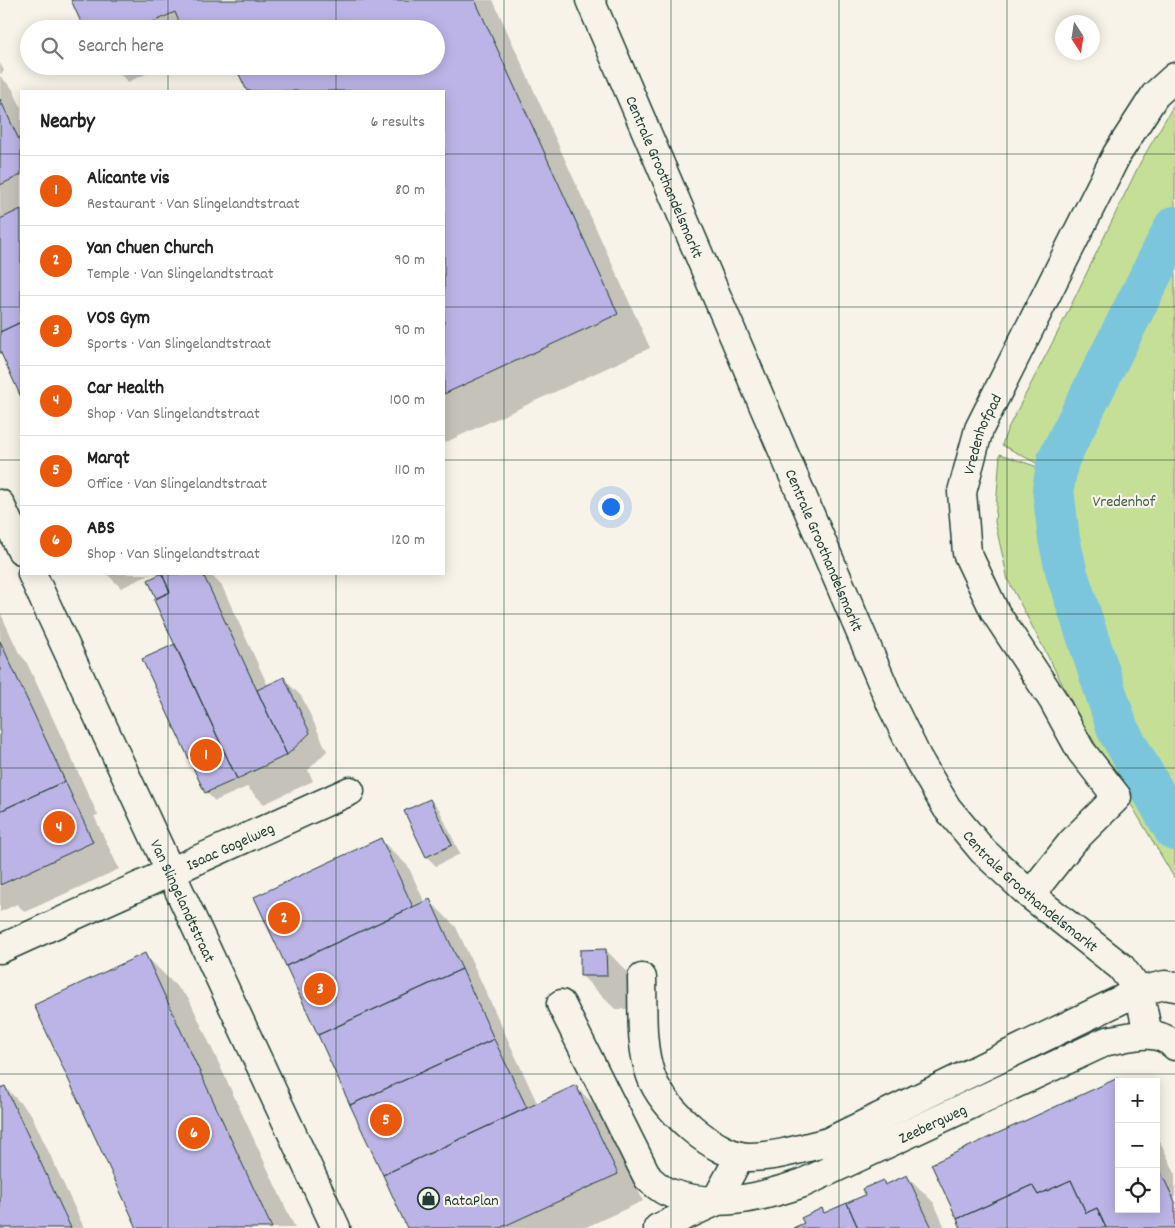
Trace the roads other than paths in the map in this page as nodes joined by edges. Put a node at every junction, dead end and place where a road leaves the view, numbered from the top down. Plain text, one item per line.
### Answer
1 (590, 0) edge
2 (1175, 77) edge
3 (0, 504) edge
4 (20, 548) edge
5 (32, 575) edge
6 (350, 791) dead end
7 (170, 872) junction
8 (1030, 895) junction
9 (0, 949) edge
10 (642, 978) dead end
11 (1157, 988) edge
12 (561, 1004) dead end
13 (1148, 1034) junction
14 (1175, 1046) edge
15 (740, 1156) junction
16 (715, 1202) junction
17 (336, 1228) edge
18 (658, 1228) edge

1 - 8 street, Centrale Groothandelsmarkt
2 - 8 street, Vredenhofpad
3 - 4 street
5 - 7 street, Van Slingelandtstraat
6 - 7 street, Isaac Gogelweg
7 - 9 street, Isaac Gogelweg
7 - 17 street, Van Slingelandtstraat
8 - 11 street, Centrale Groothandelsmarkt
10 - 15 street, Zeebergweg
11 - 13 street, Centrale Groothandelsmarkt
11 - 15 street, Zeebergweg
12 - 16 street, Zeebergweg
13 - 14 street
13 - 16 street, Zeebergweg
15 - 16 street
16 - 18 street, Zeebergweg

